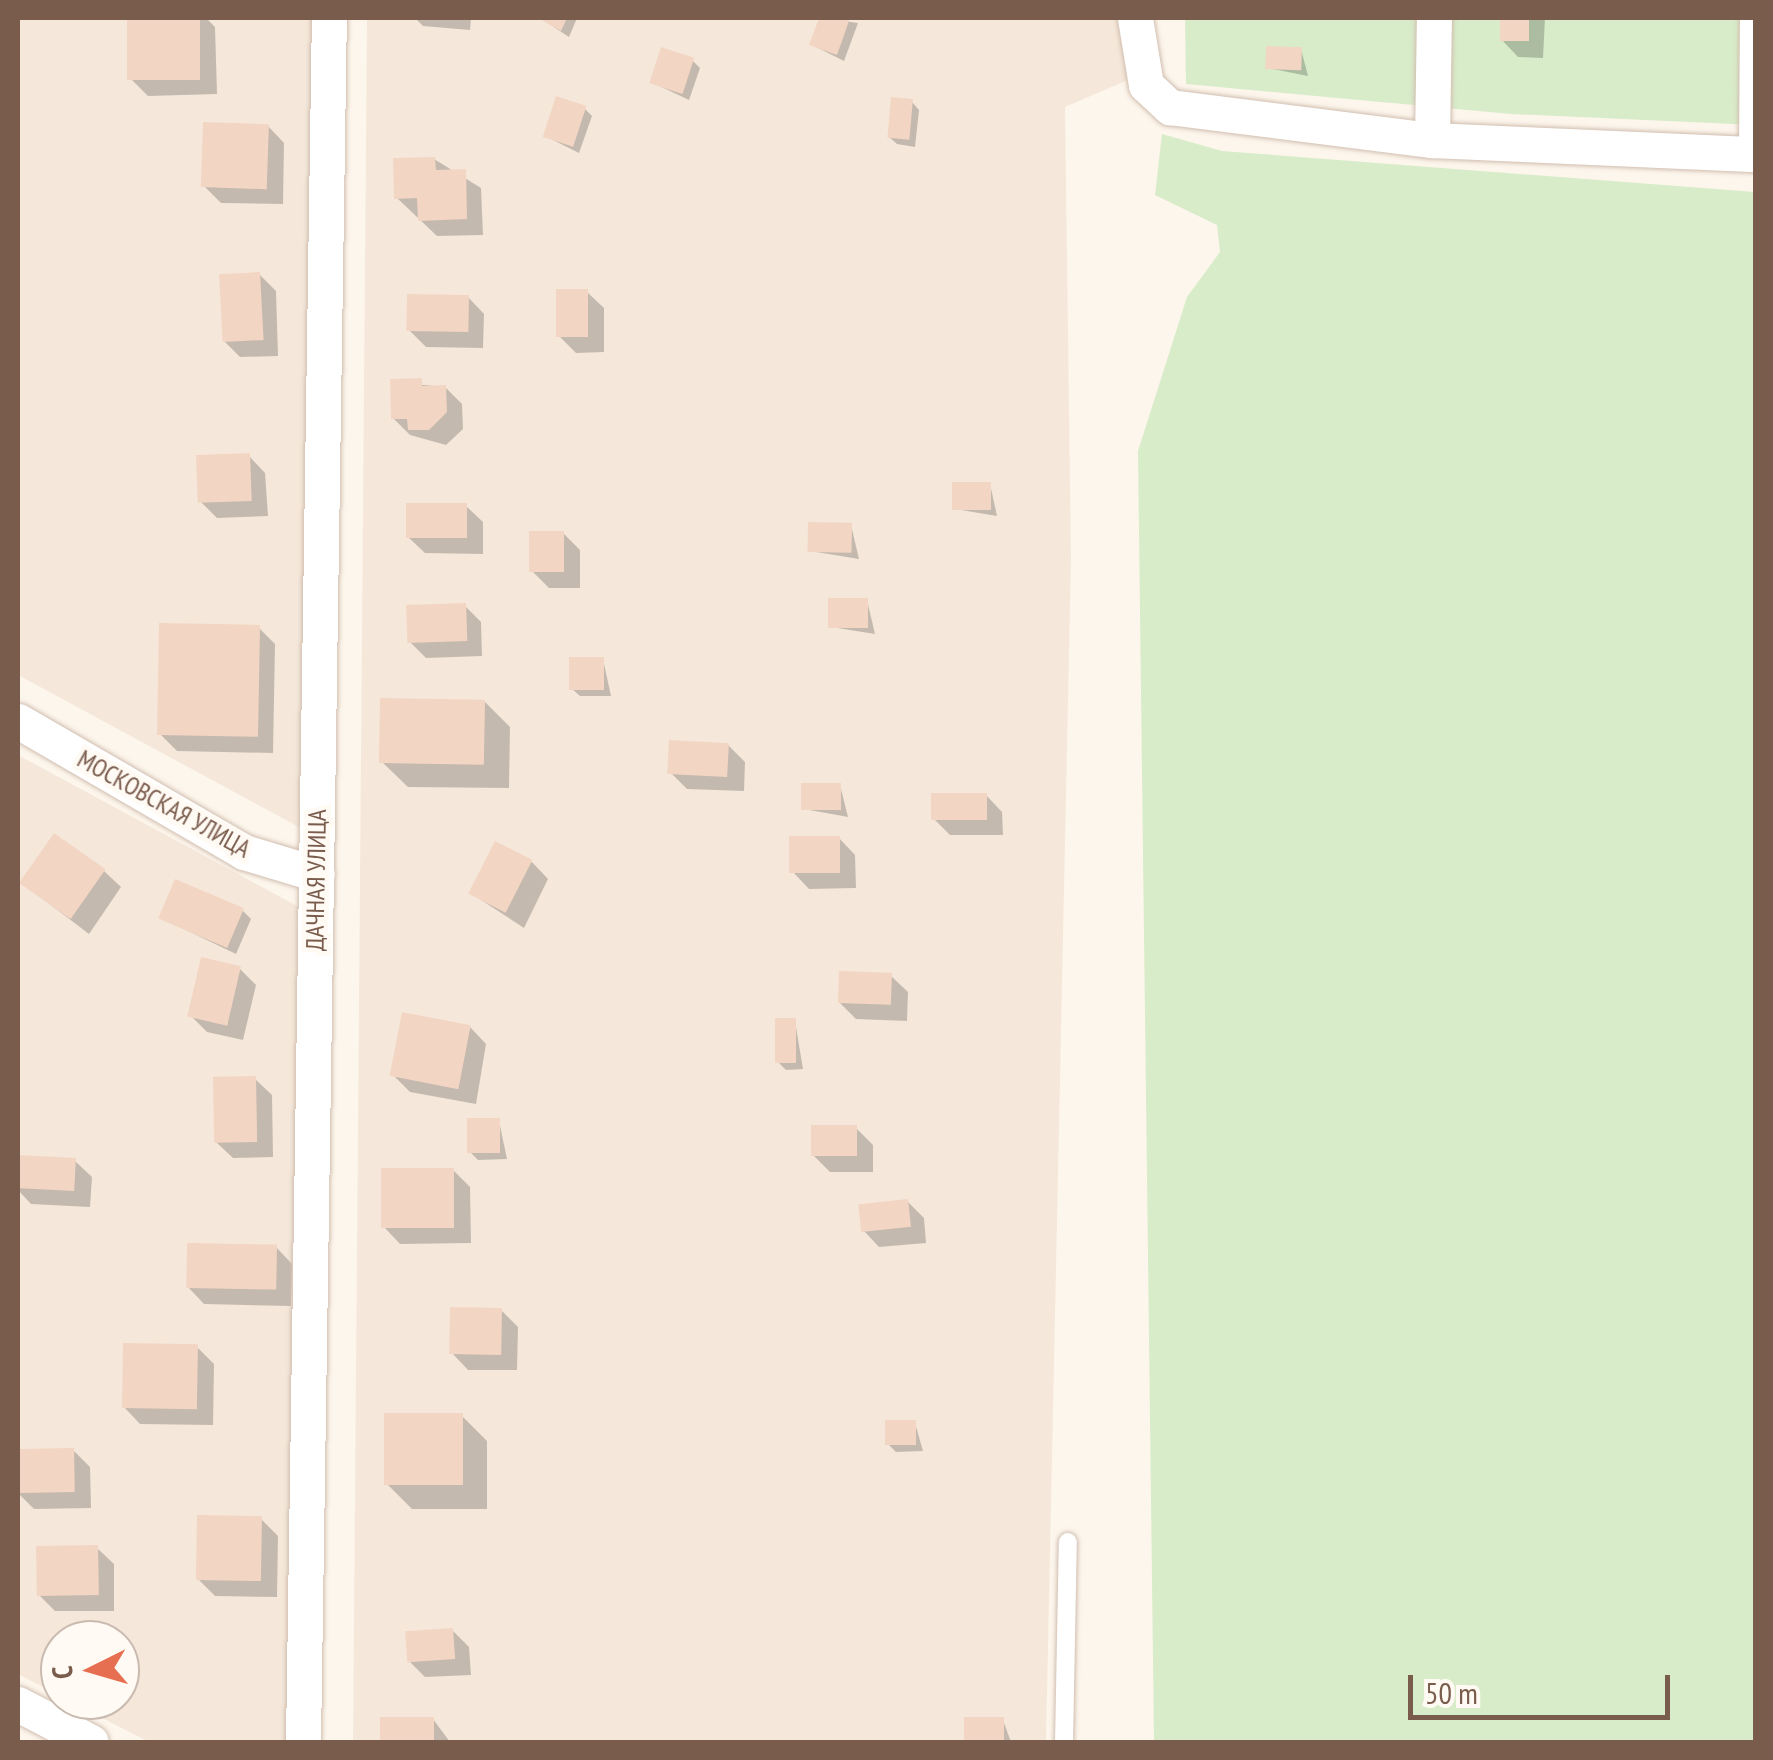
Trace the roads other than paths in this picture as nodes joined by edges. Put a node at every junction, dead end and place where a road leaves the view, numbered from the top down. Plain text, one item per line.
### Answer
1 (329, 18) edge
2 (1134, 18) edge
3 (1434, 18) edge
4 (1749, 18) edge
5 (1432, 140) junction
6 (1752, 155) edge
7 (18, 722) edge
8 (316, 874) junction
9 (1068, 1542) dead end
10 (18, 1704) edge
11 (90, 1742) edge
12 (304, 1742) edge
13 (1064, 1742) edge

1 - 8 street, ДАЧНАЯ УЛИЦА
2 - 5 street
3 - 5 street
4 - 6 lane
5 - 6 street
7 - 8 street, МОСКОВСКАЯ УЛИЦА
8 - 12 street, ДАЧНАЯ УЛИЦА
9 - 13 lane
10 - 11 street

